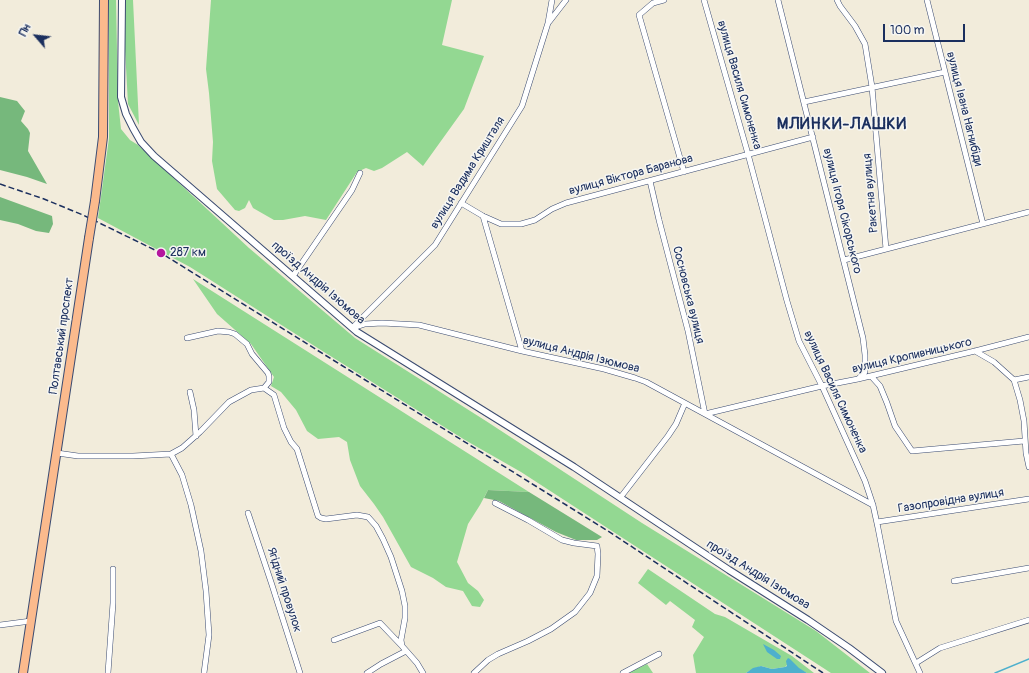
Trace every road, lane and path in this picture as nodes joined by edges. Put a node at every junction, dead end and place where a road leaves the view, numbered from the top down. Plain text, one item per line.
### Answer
1 (104, 0) edge
2 (122, 0) edge
3 (552, 0) edge
4 (566, 0) edge
5 (664, 0) edge
6 (704, 0) edge
7 (778, 0) edge
8 (837, 0) edge
9 (927, 0) edge
10 (548, 23) junction
11 (945, 72) junction
12 (872, 87) junction
13 (804, 102) junction
14 (813, 136) junction
15 (748, 154) junction
16 (684, 172) junction
17 (360, 173) dead end
18 (650, 181) junction
19 (461, 203) junction
20 (1029, 212) edge
21 (484, 216) junction
22 (982, 224) junction
23 (886, 249) junction
24 (844, 260) junction
25 (293, 276) junction
26 (353, 328) junction
27 (1029, 337) edge
28 (187, 338) dead end
29 (522, 351) junction
30 (975, 351) junction
31 (871, 376) junction
32 (1029, 377) edge
33 (858, 379) junction
34 (1014, 380) junction
35 (822, 386) junction
36 (264, 388) junction
37 (190, 392) dead end
38 (685, 403) junction
39 (705, 414) junction
40 (196, 436) junction
41 (1024, 441) junction
42 (57, 453) junction
43 (171, 454) junction
44 (1029, 467) edge
45 (620, 498) junction
46 (1029, 499) edge
47 (495, 503) dead end
48 (873, 505) junction
49 (248, 513) dead end
50 (877, 522) junction
51 (113, 568) dead end
52 (1029, 568) edge
53 (954, 581) dead end
54 (1029, 620) edge
55 (31, 622) junction
56 (0, 625) edge
57 (334, 640) dead end
58 (402, 646) junction
59 (406, 651) junction
60 (659, 654) dead end
61 (916, 663) junction
62 (24, 673) edge
63 (108, 673) edge
64 (204, 673) edge
65 (300, 673) edge
66 (368, 673) edge
67 (423, 673) edge
68 (474, 673) edge
69 (623, 673) edge
70 (882, 673) edge
71 (920, 673) edge

1 - 42 highway, Полтавський проспект, bridge
2 - 25 street, проїзд Андрія Ізюмова
3 - 10 street, вулиця Вадима Кришталя
4 - 10 street
5 - 16 street
6 - 15 street, вулиця Василя Симоненка
7 - 13 street, вулиця Ігоря Сікорського
8 - 12 street, Ракетна вулиця
9 - 11 street, вулиця Івана Нагнибіди
10 - 19 street, вулиця Вадима Кришталя
11 - 12 street
11 - 22 street, вулиця Івана Нагнибіди
12 - 13 street
12 - 23 street, Ракетна вулиця
13 - 14 street, вулиця Ігоря Сікорського
14 - 15 street, вулиця Віктора Баранова
14 - 24 street, вулиця Ігоря Сікорського
15 - 16 street, вулиця Віктора Баранова
15 - 35 street, вулиця Василя Симоненка
16 - 18 street, вулиця Віктора Баранова
17 - 25 street
18 - 21 street, вулиця Віктора Баранова
18 - 39 street, Сосновська вулиця
19 - 21 street, вулиця Віктора Баранова
19 - 26 street, вулиця Вадима Кришталя
20 - 22 street
21 - 29 street
22 - 23 street
23 - 24 street
24 - 33 street, вулиця Ігоря Сікорського
25 - 26 street, проїзд Андрія Ізюмова
26 - 29 street, вулиця Андрія Ізюмова
26 - 45 street, проїзд Андрія Ізюмова
27 - 30 street, вулиця Кропивницького
28 - 36 street
29 - 38 street, вулиця Андрія Ізюмова
30 - 31 street, вулиця Кропивницького
30 - 34 street
31 - 33 street, вулиця Кропивницького
31 - 41 street
32 - 34 street
33 - 35 street, вулиця Кропивницького
34 - 41 street
35 - 39 street, вулиця Кропивницького
35 - 48 street, вулиця Василя Симоненка
36 - 40 street
36 - 58 street
37 - 40 street
38 - 39 street, вулиця Андрія Ізюмова
38 - 45 street
39 - 48 street, вулиця Андрія Ізюмова
40 - 43 street
41 - 44 street
42 - 43 street
42 - 55 highway, Полтавський проспект
43 - 64 street
45 - 70 street, проїзд Андрія Ізюмова
46 - 50 street, Газопровідна вулиця
47 - 68 street
48 - 50 street, вулиця Василя Симоненка
49 - 65 street, Ягідний провулок
50 - 61 street, вулиця Василя Симоненка
51 - 63 street
52 - 53 street
54 - 61 street
55 - 56 street
55 - 62 highway, Полтавський проспект
57 - 58 street
58 - 59 street
59 - 66 street
59 - 67 street
60 - 69 street
61 - 71 street, вулиця Василя Симоненка

